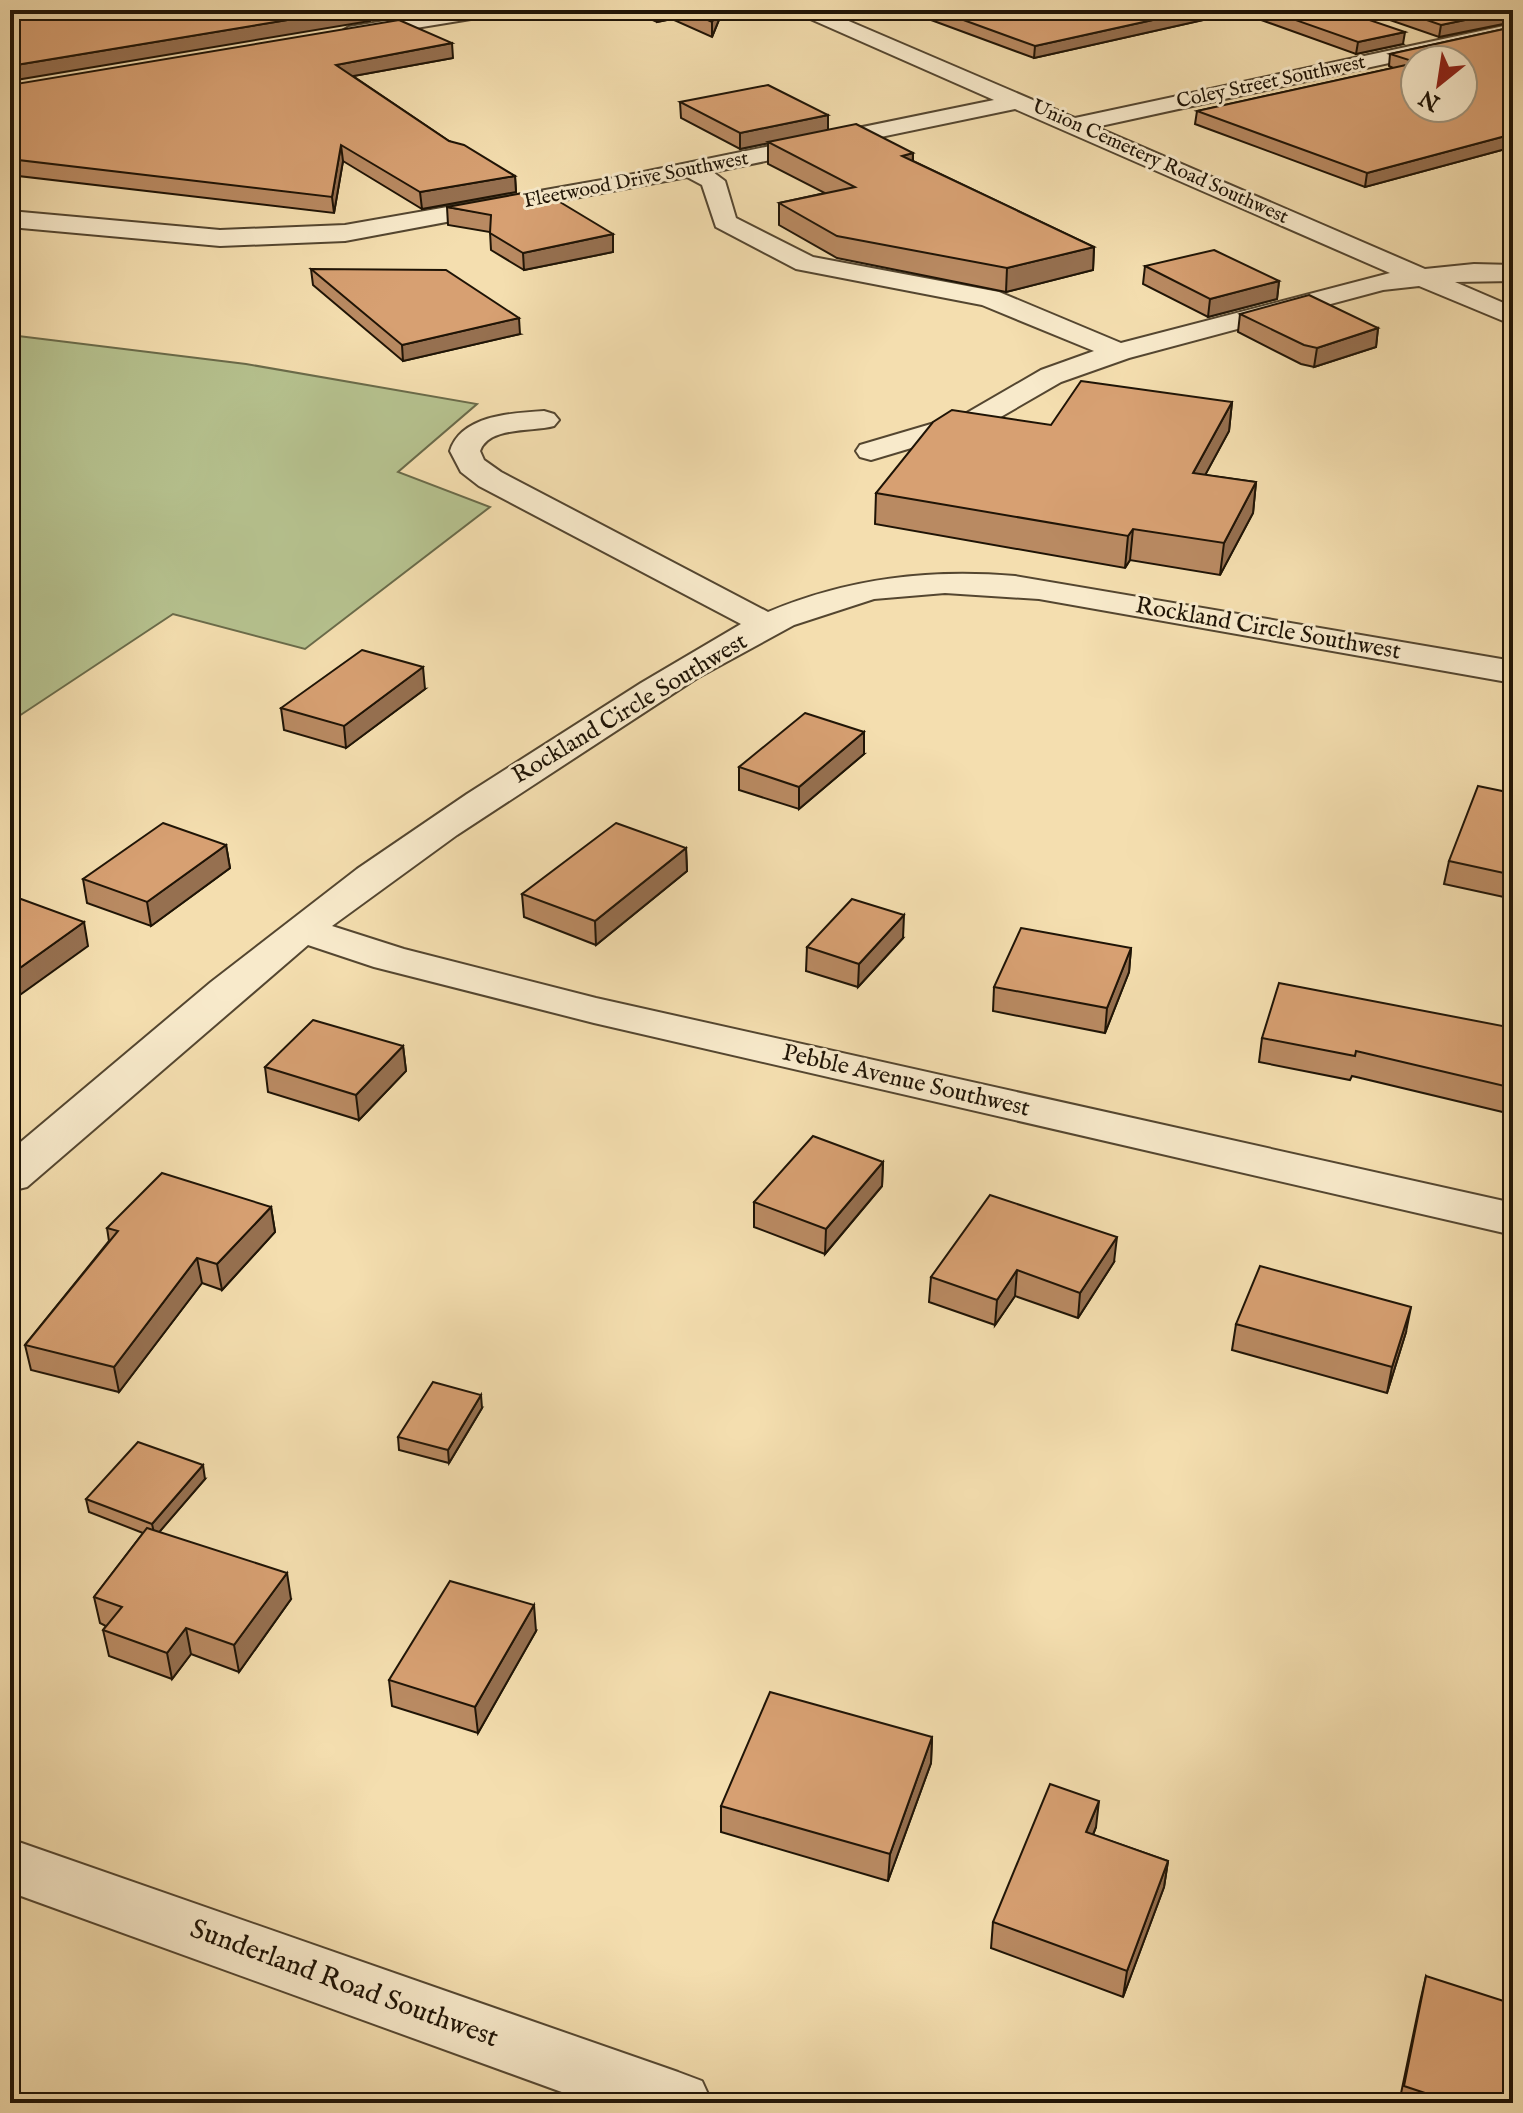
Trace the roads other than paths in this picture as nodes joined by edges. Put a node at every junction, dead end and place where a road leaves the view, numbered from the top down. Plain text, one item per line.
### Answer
1 (489, 10) edge
2 (806, 10) edge
3 (1513, 30) edge
4 (1402, 34) edge
5 (335, 36) edge
6 (1431, 44) edge
7 (1446, 44) edge
8 (1399, 54) edge
9 (1020, 101) junction
10 (1075, 125) junction
11 (860, 134) junction
12 (899, 152) edge
13 (690, 169) junction
14 (10, 219) edge
15 (1513, 273) edge
16 (1427, 279) junction
17 (1513, 317) edge
18 (1119, 352) junction
19 (544, 420) dead end
20 (871, 451) dead end
21 (770, 626) junction
22 (1513, 672) edge
23 (302, 930) junction
24 (10, 1176) edge
25 (1513, 1219) edge
26 (10, 1865) edge
27 (678, 2103) edge

1 - 5 street
2 - 9 street, Union Cemetery Road Southwest
3 - 7 street, Coley Street Southwest
4 - 6 street
8 - 10 street, Coley Street Southwest
9 - 10 street, Union Cemetery Road Southwest
9 - 11 street, Fleetwood Drive Southwest
10 - 16 street, Union Cemetery Road Southwest
11 - 12 street
11 - 13 street, Fleetwood Drive Southwest
13 - 14 street, Fleetwood Drive Southwest
13 - 18 street
15 - 16 street
16 - 17 street, Union Cemetery Road Southwest
16 - 18 street
18 - 20 street
19 - 21 street
21 - 22 street, Rockland Circle Southwest
21 - 23 street, Rockland Circle Southwest
23 - 24 street, Rockland Circle Southwest
23 - 25 street, Pebble Avenue Southwest
26 - 27 street, Sunderland Road Southwest

